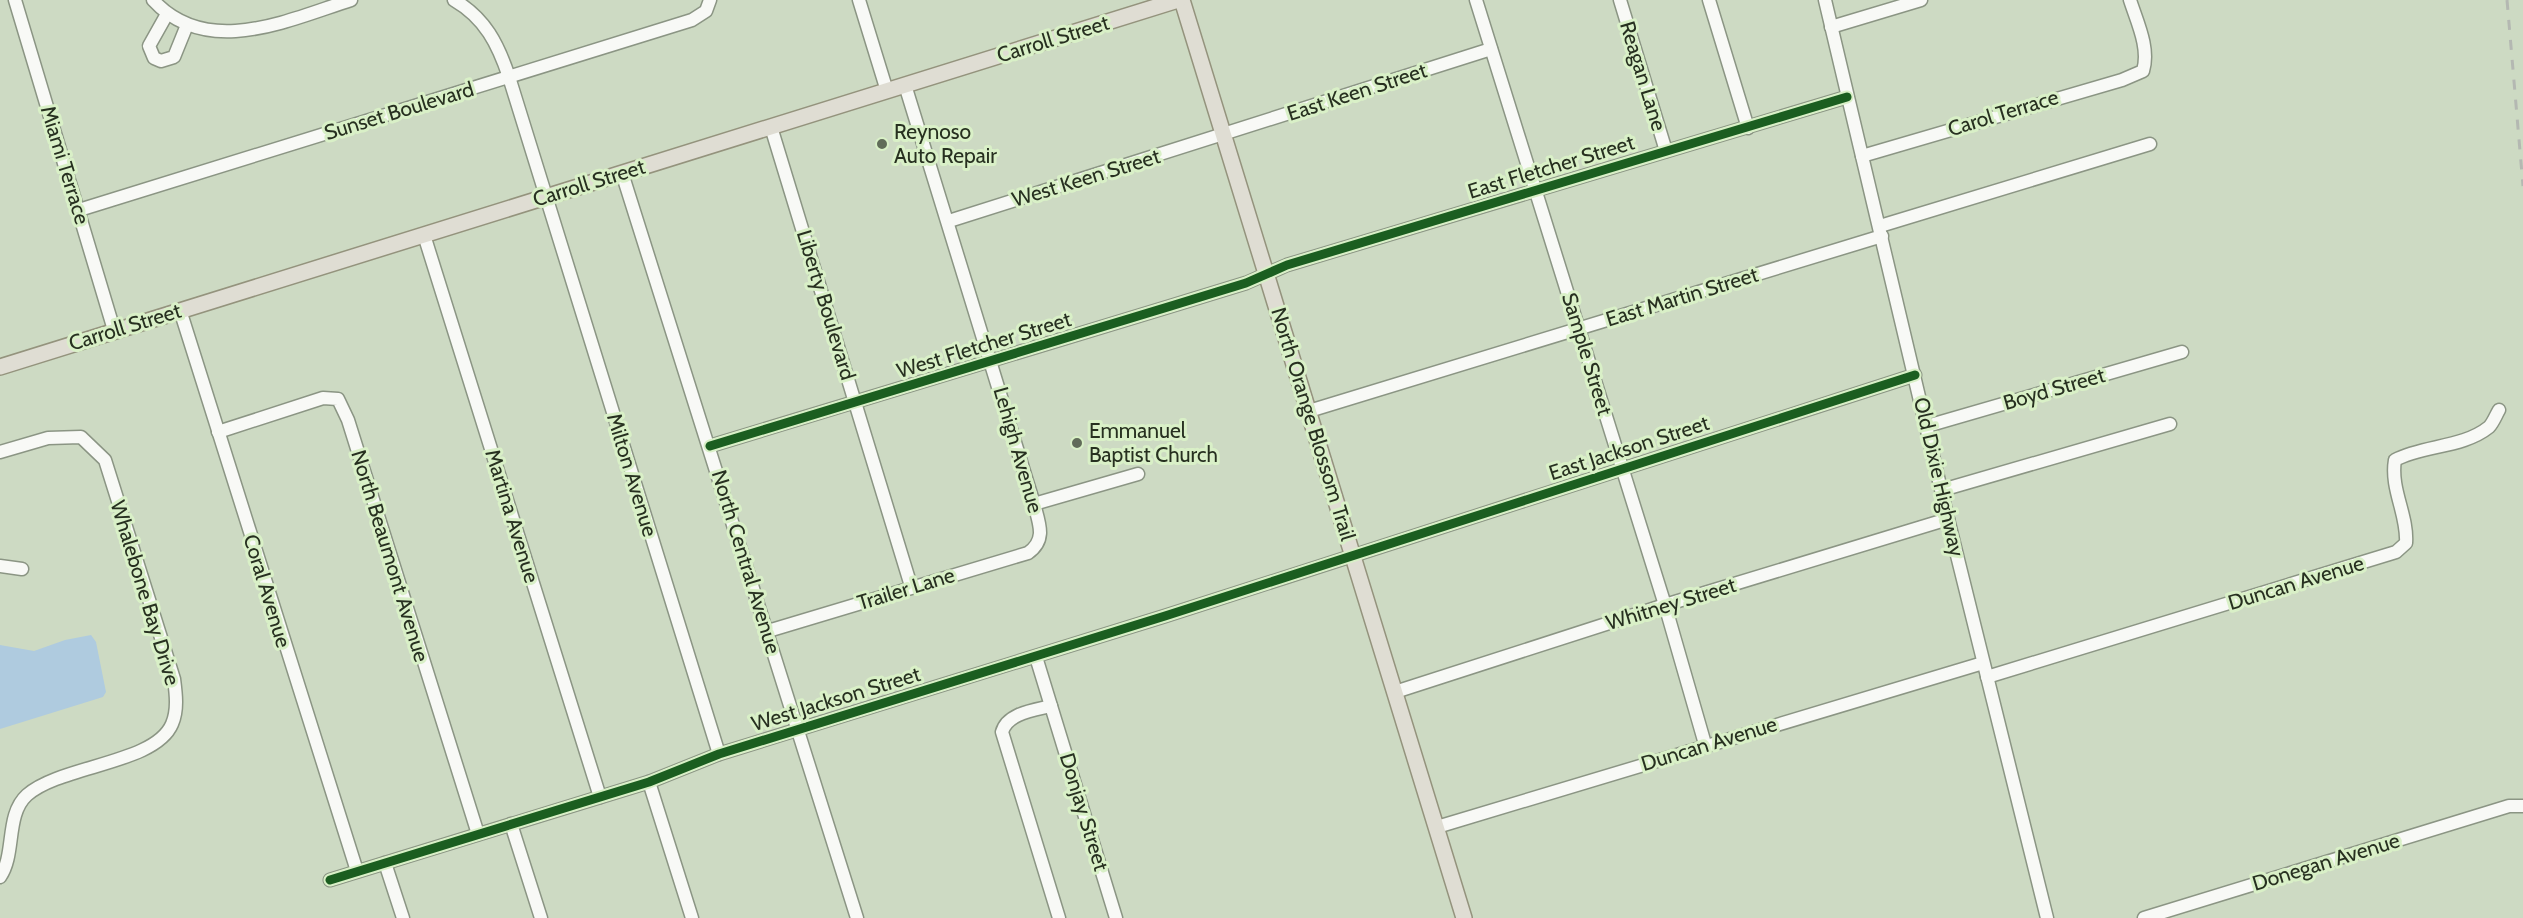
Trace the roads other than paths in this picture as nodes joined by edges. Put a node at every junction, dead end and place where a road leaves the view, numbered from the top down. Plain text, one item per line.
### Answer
1 (15, 0) edge
2 (153, 0) edge
3 (351, 0) edge
4 (454, 0) edge
5 (710, 0) edge
6 (859, 0) edge
7 (1180, 0) edge
8 (1476, 0) edge
9 (1620, 0) edge
10 (1709, 0) edge
11 (1825, 0) edge
12 (1921, 0) edge
13 (2130, 0) edge
14 (167, 14) junction
15 (188, 25) junction
16 (1831, 27) junction
17 (1491, 49) junction
18 (509, 77) junction
19 (905, 85) junction
20 (887, 91) junction
21 (1848, 97) junction
22 (771, 127) junction
23 (1748, 128) junction
24 (1224, 135) junction
25 (2151, 144) dead end
26 (1666, 151) junction
27 (1862, 156) junction
28 (622, 172) junction
29 (1536, 190) junction
30 (545, 197) junction
31 (79, 210) junction
32 (949, 221) junction
33 (1881, 231) junction
34 (424, 235) junction
35 (1267, 274) junction
36 (180, 310) junction
37 (1580, 328) junction
38 (114, 330) junction
39 (2182, 352) dead end
40 (992, 361) junction
41 (1, 362) edge
42 (1915, 375) junction
43 (856, 403) junction
44 (2499, 410) dead end
45 (1309, 411) junction
46 (2170, 424) dead end
47 (1927, 426) junction
48 (218, 432) junction
49 (710, 446) junction
50 (0, 452) edge
51 (1622, 470) junction
52 (1138, 474) dead end
53 (1942, 490) junction
54 (1034, 504) junction
55 (1948, 519) junction
56 (1040, 540) joint
57 (1353, 554) junction
58 (0, 566) edge
59 (22, 569) dead end
60 (911, 586) junction
61 (1665, 605) junction
62 (768, 631) junction
63 (1036, 657) junction
64 (1983, 663) junction
65 (1987, 677) junction
66 (1395, 692) junction
67 (1051, 706) junction
68 (798, 729) junction
69 (1706, 744) junction
70 (719, 754) junction
71 (649, 782) junction
72 (2523, 795) edge
73 (600, 797) junction
74 (2509, 806) junction
75 (2523, 806) edge
76 (511, 824) junction
77 (1437, 827) junction
78 (478, 834) junction
79 (386, 863) junction
80 (357, 871) junction
81 (0, 877) edge
82 (330, 880) dead end
83 (403, 918) edge
84 (541, 918) edge
85 (692, 918) edge
86 (857, 918) edge
87 (1059, 918) edge
88 (1116, 918) edge
89 (1464, 918) edge
90 (2047, 918) edge
91 (2144, 918) edge

1 - 31 street, Miami Terrace
2 - 14 street
3 - 15 street
4 - 18 street, Milton Avenue
5 - 18 street, Sunset Boulevard
6 - 20 street
7 - 19 main road, Carroll Street
7 - 24 main road, North Orange Blossom Trail
8 - 17 street, Sample Street
9 - 26 street, Reagan Lane
10 - 23 street
11 - 16 street, Old Dixie Highway
12 - 16 street
13 - 27 street, Carol Terrace
14 - 15 street
14 - 15 street
16 - 21 street, Old Dixie Highway
17 - 24 street, East Keen Street
17 - 29 street, Sample Street
18 - 30 street, Milton Avenue
18 - 31 street, Sunset Boulevard
19 - 20 main road, Carroll Street
19 - 32 street, Lehigh Avenue
20 - 22 main road, Carroll Street
21 - 23 street, East Fletcher Street
21 - 27 street, Old Dixie Highway
22 - 28 main road, Carroll Street
22 - 43 street, Liberty Boulevard
23 - 26 street, East Fletcher Street
24 - 32 street, West Keen Street
24 - 35 main road, North Orange Blossom Trail
25 - 33 street, East Martin Street
26 - 29 street, East Fletcher Street
27 - 33 street, Old Dixie Highway
28 - 30 main road, Carroll Street
28 - 49 street, North Central Avenue
29 - 35 street, East Fletcher Street
29 - 37 street, Sample Street
30 - 34 main road, Carroll Street
30 - 70 street, Milton Avenue
31 - 38 street, Miami Terrace
32 - 40 street, Lehigh Avenue
33 - 37 street, East Martin Street
33 - 42 street, Old Dixie Highway
34 - 36 main road, Carroll Street
34 - 73 street, Martina Avenue
35 - 40 street, West Fletcher Street
35 - 45 main road, North Orange Blossom Trail
36 - 38 main road, Carroll Street
36 - 48 street, Coral Avenue
37 - 45 street, East Martin Street
37 - 51 street, Sample Street
38 - 41 main road, Carroll Street
39 - 47 street, Boyd Street
40 - 43 street, West Fletcher Street
40 - 54 street, Lehigh Avenue
42 - 47 street, Old Dixie Highway
42 - 51 street, East Jackson Street
43 - 49 street, West Fletcher Street
43 - 60 street, Liberty Boulevard
44 - 65 street, Duncan Avenue
45 - 57 main road, North Orange Blossom Trail
46 - 53 street
47 - 53 street, Old Dixie Highway
48 - 78 street, North Beaumont Avenue
48 - 80 street, Coral Avenue
49 - 62 street, North Central Avenue
50 - 81 street, Whalebone Bay Drive
51 - 57 street, East Jackson Street
51 - 61 street, Sample Street
52 - 54 street
53 - 55 street, Old Dixie Highway
54 - 56 street, Lehigh Avenue
55 - 61 street, Whitney Street
55 - 64 street, Old Dixie Highway
56 - 60 street, Trailer Lane
57 - 63 street, West Jackson Street
57 - 66 main road, North Orange Blossom Trail
58 - 59 street
60 - 62 street, Trailer Lane
61 - 66 street, Whitney Street
61 - 69 street, Sample Street
62 - 68 street, North Central Avenue
63 - 67 street, Donjay Street
63 - 68 street, West Jackson Street
64 - 65 street, Old Dixie Highway
64 - 69 street, Duncan Avenue
65 - 90 street, Old Dixie Highway
66 - 77 main road, North Orange Blossom Trail
67 - 87 street
67 - 88 street, Donjay Street
68 - 70 street, West Jackson Street
68 - 86 street, North Central Avenue
69 - 77 street, Duncan Avenue
70 - 71 street, West Jackson Street
71 - 73 street, West Jackson Street
71 - 85 street
72 - 74 street, Donegan Avenue
73 - 76 street, West Jackson Street
74 - 75 street, Donegan Avenue
74 - 91 street, Donegan Avenue
76 - 78 street, West Jackson Street
76 - 84 street
77 - 89 main road, North Orange Blossom Trail
78 - 79 street, West Jackson Street
79 - 80 street, West Jackson Street
79 - 83 street
80 - 82 street, West Jackson Street

